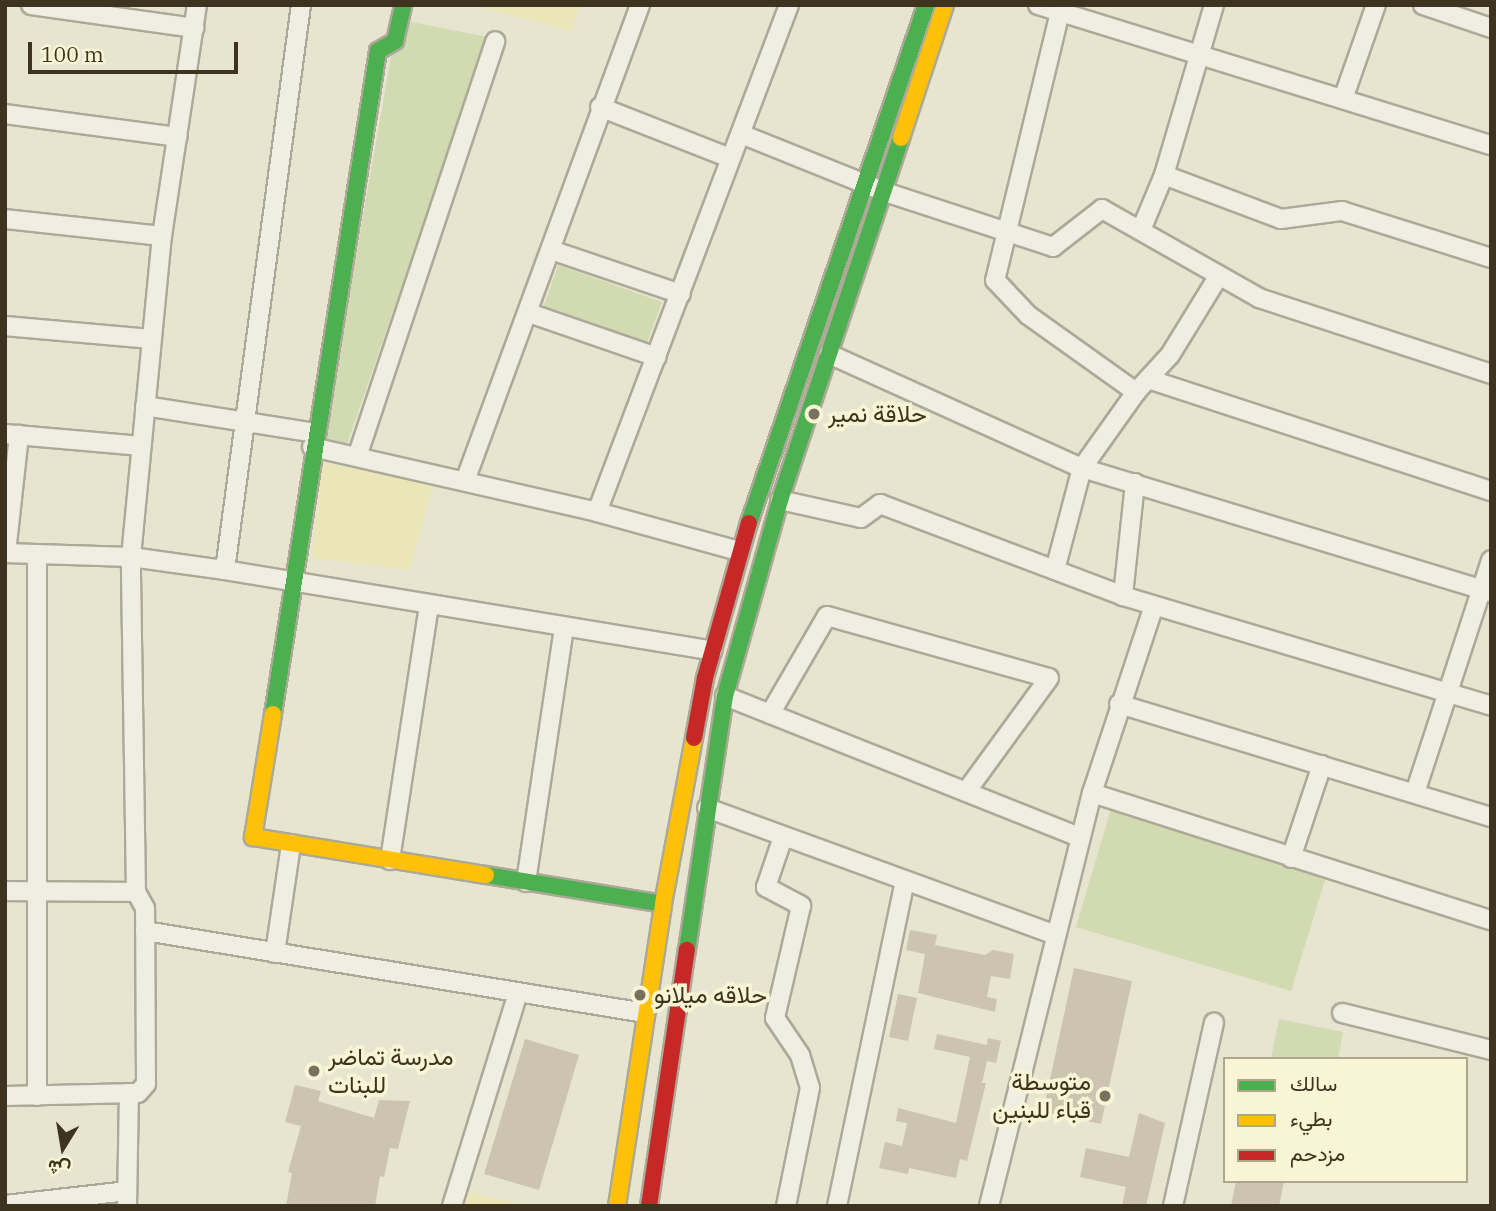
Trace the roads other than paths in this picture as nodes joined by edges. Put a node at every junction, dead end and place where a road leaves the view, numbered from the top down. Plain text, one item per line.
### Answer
1 (31, 5) edge
2 (197, 5) edge
3 (301, 5) edge
4 (403, 5) edge
5 (640, 5) edge
6 (789, 5) edge
7 (926, 5) edge
8 (945, 5) edge
9 (1038, 5) edge
10 (1214, 5) edge
11 (1376, 5) edge
12 (1423, 5) edge
13 (1060, 12) junction
14 (194, 27) junction
15 (1491, 28) edge
16 (495, 41) dead end
17 (1199, 55) junction
18 (1343, 99) junction
19 (600, 107) junction
20 (5, 114) edge
21 (741, 134) junction
22 (177, 137) junction
23 (1491, 145) edge
24 (730, 159) junction
25 (1164, 175) junction
26 (876, 188) junction
27 (5, 219) edge
28 (1141, 230) junction
29 (1005, 232) junction
30 (162, 236) junction
31 (551, 250) junction
32 (1491, 258) edge
33 (1218, 277) junction
34 (681, 294) junction
35 (529, 313) junction
36 (5, 326) edge
37 (150, 340) junction
38 (829, 354) junction
39 (657, 357) junction
40 (1491, 373) edge
41 (1142, 386) junction
42 (145, 406) junction
43 (246, 421) junction
44 (12, 434) edge
45 (314, 440) junction
46 (141, 446) junction
47 (357, 457) junction
48 (1082, 468) junction
49 (465, 481) junction
50 (1135, 483) junction
51 (1491, 491) edge
52 (780, 500) junction
53 (597, 512) junction
54 (739, 551) junction
55 (6, 553) edge
56 (37, 554) junction
57 (131, 557) junction
58 (1491, 560) edge
59 (225, 570) junction
60 (1055, 570) junction
61 (292, 581) junction
62 (1486, 591) edge
63 (1123, 596) junction
64 (429, 604) junction
65 (1154, 606) junction
66 (564, 627) junction
67 (712, 651) junction
68 (1447, 693) junction
69 (725, 696) junction
70 (1119, 704) junction
71 (1491, 706) edge
72 (770, 713) junction
73 (1322, 765) junction
74 (966, 792) junction
75 (1092, 793) junction
76 (1415, 793) junction
77 (707, 808) junction
78 (1491, 817) edge
79 (783, 837) junction
80 (1080, 837) junction
81 (291, 844) junction
82 (1291, 858) junction
83 (390, 860) junction
84 (905, 881) junction
85 (526, 882) junction
86 (5, 891) edge
87 (37, 891) junction
88 (136, 892) junction
89 (663, 904) junction
90 (1491, 920) edge
91 (145, 931) junction
92 (1055, 933) junction
93 (275, 953) junction
94 (518, 993) junction
95 (645, 1013) junction
96 (1342, 1013) dead end
97 (1214, 1023) dead end
98 (1491, 1050) edge
99 (129, 1093) junction
100 (37, 1096) junction
101 (5, 1097) edge
102 (127, 1198) edge
103 (5, 1205) edge
104 (452, 1206) edge
105 (617, 1206) edge
106 (649, 1206) edge
107 (786, 1206) edge
108 (836, 1206) edge
109 (989, 1206) edge
110 (1172, 1206) edge

1 - 14 street
2 - 14 street
3 - 43 street
4 - 45 main road
5 - 19 street
6 - 21 street
7 - 26 main road
8 - 26 main road
9 - 13 street
10 - 17 street
11 - 18 street
12 - 15 street
13 - 17 street
13 - 29 street
14 - 22 street
16 - 47 street
17 - 18 street
17 - 25 street
18 - 23 street
19 - 24 street
19 - 31 street
20 - 22 street
21 - 24 street
21 - 26 street
22 - 30 street
24 - 34 street
25 - 28 street
25 - 32 street
26 - 29 street
26 - 38 main road
26 - 54 main road
27 - 30 street
28 - 29 street
28 - 33 street
29 - 41 street
30 - 37 street
31 - 34 street
31 - 35 street
33 - 40 street
33 - 41 street
34 - 39 street
35 - 39 street
35 - 49 street
36 - 37 street
37 - 42 street
38 - 48 street
38 - 52 main road
39 - 53 street
41 - 48 street
41 - 51 street
42 - 43 street
42 - 46 street
43 - 45 street
43 - 59 street
44 - 46 street
44 - 55 street
45 - 47 street
45 - 61 main road
46 - 57 street
47 - 49 street
48 - 50 street
48 - 60 street
49 - 53 street
50 - 62 street
50 - 63 street
52 - 60 street
52 - 69 main road
53 - 54 street
54 - 67 main road
55 - 56 street
56 - 57 street
56 - 87 street
57 - 59 street
57 - 88 street
58 - 62 street
59 - 61 street
60 - 63 street
61 - 64 street
61 - 81 main road
62 - 68 street
63 - 65 street
64 - 66 street
64 - 83 street
65 - 68 street
65 - 70 street
66 - 67 street
66 - 85 street
67 - 89 main road
68 - 71 street
68 - 76 street
69 - 72 street
69 - 77 main road
70 - 73 street
70 - 75 street
72 - 74 street
72 - 74 street
73 - 76 street
73 - 82 street
74 - 80 street
75 - 80 street
75 - 82 street
76 - 78 street
77 - 79 street
77 - 106 main road
79 - 84 street
79 - 107 street
80 - 92 street
81 - 83 main road
81 - 93 street
82 - 90 street
83 - 85 main road
84 - 92 street
84 - 108 street
85 - 89 main road
86 - 87 street
87 - 88 street
87 - 100 street
88 - 91 street
89 - 95 main road
91 - 93 street
91 - 99 street
92 - 109 street
93 - 94 street
94 - 95 street
94 - 104 street
95 - 105 main road
96 - 98 street
97 - 110 street
99 - 100 street
99 - 102 street
100 - 101 street
102 - 103 street

